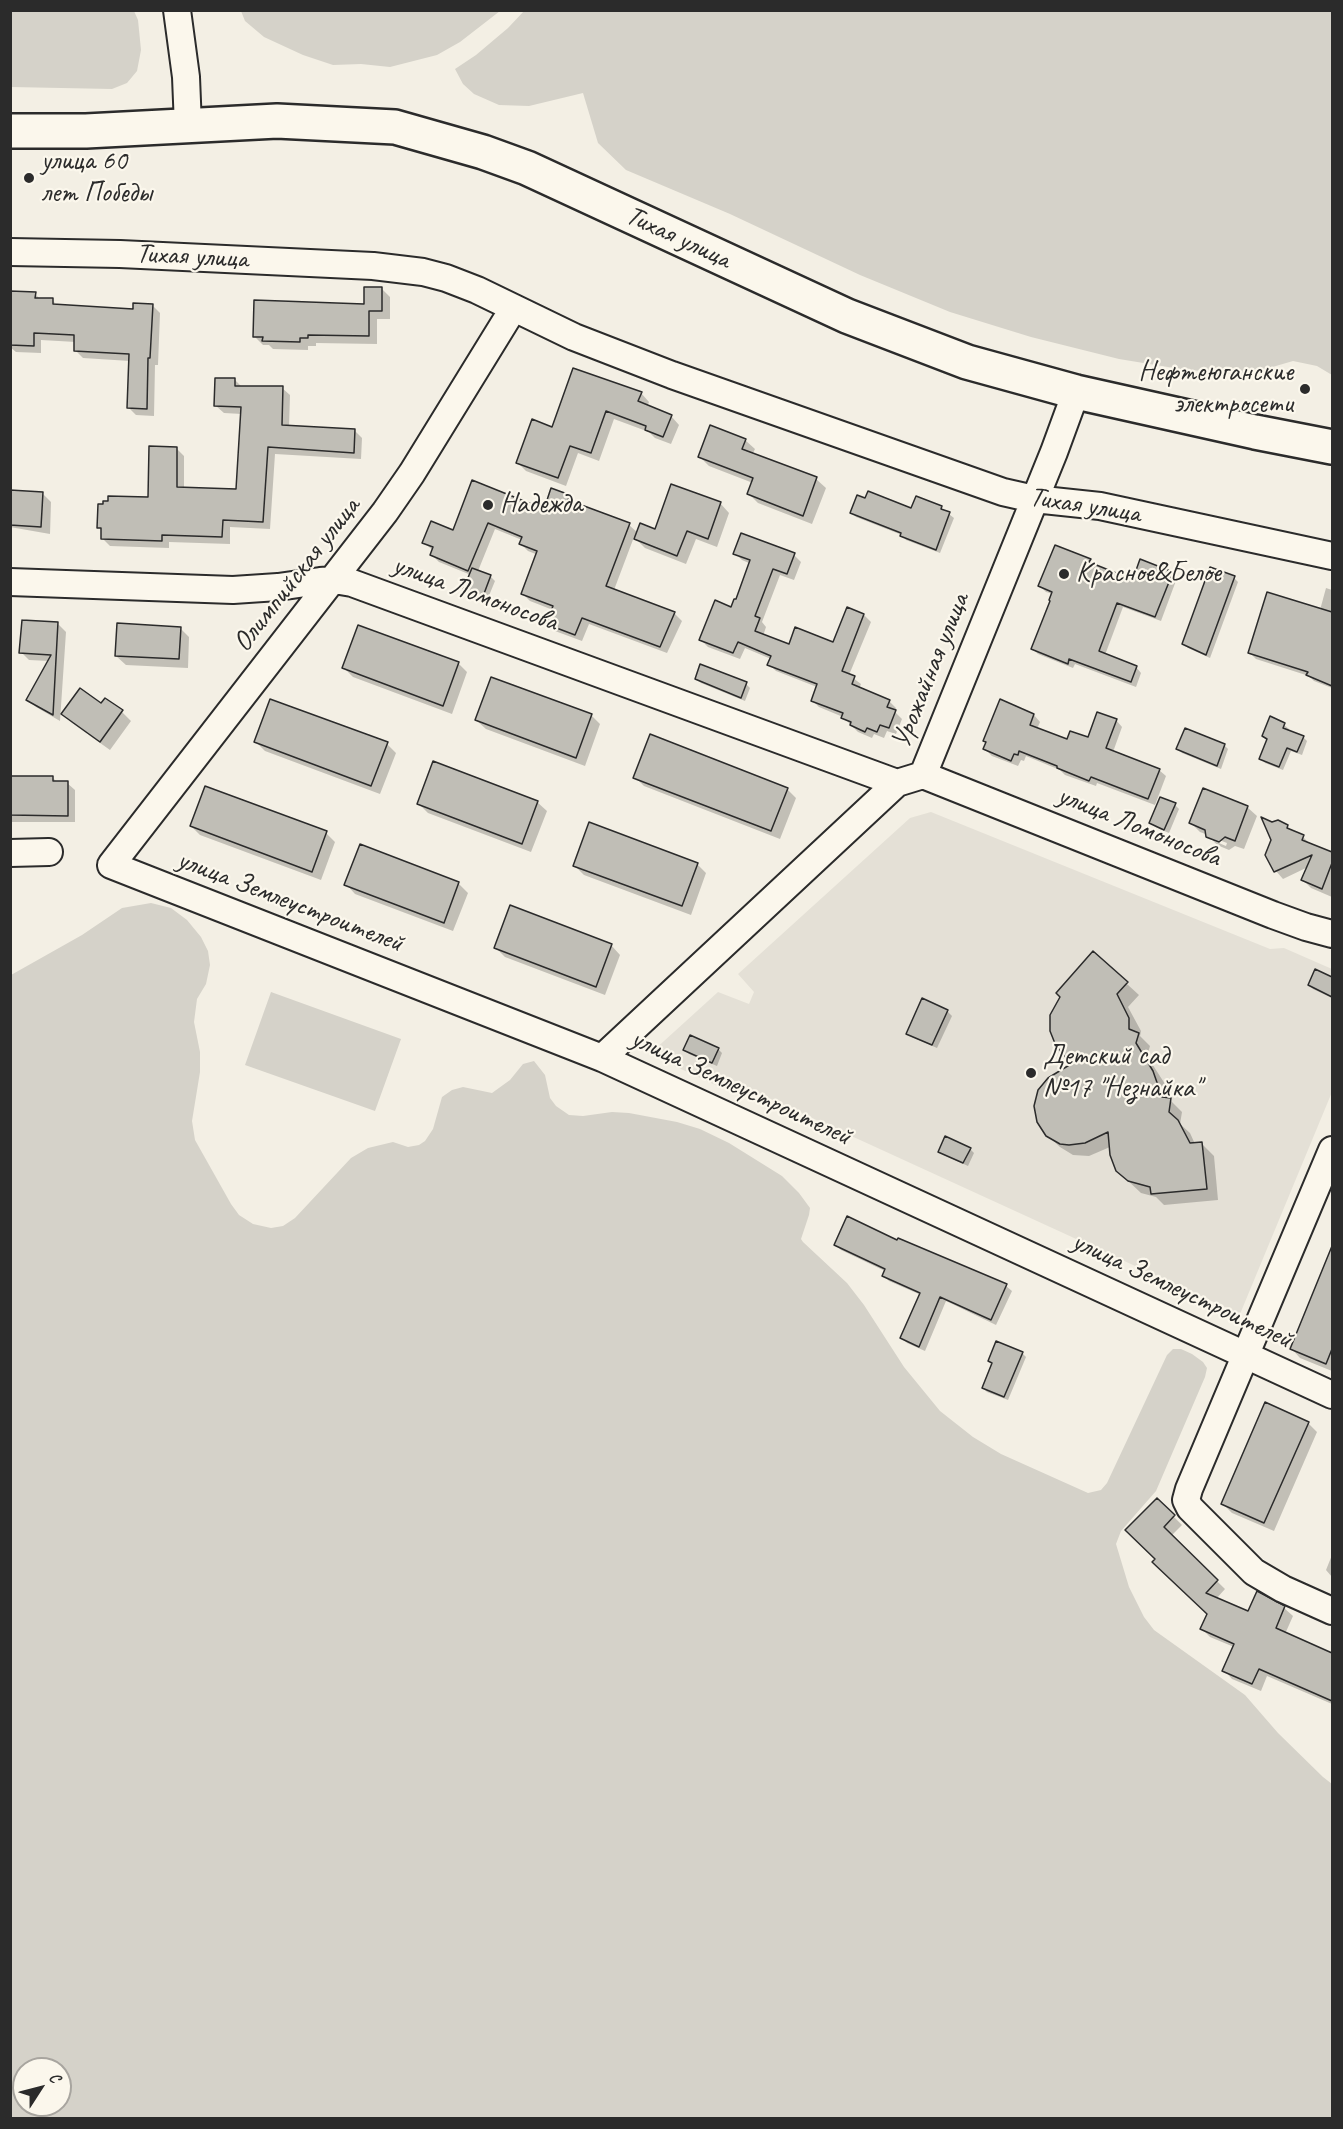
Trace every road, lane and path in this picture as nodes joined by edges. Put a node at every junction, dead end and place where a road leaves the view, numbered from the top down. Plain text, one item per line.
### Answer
1 (177, 10) edge
2 (188, 126) junction
3 (10, 131) edge
4 (10, 252) edge
5 (513, 309) junction
6 (1076, 392) junction
7 (1332, 447) edge
8 (1034, 500) junction
9 (1332, 556) edge
10 (334, 580) junction
11 (10, 582) edge
12 (923, 775) junction
13 (897, 783) junction
14 (49, 852) dead end
15 (10, 853) edge
16 (111, 865) joint
17 (1332, 934) edge
18 (602, 1058) junction
19 (1332, 1150) edge
20 (1246, 1355) junction
21 (1332, 1395) edge
22 (1332, 1611) edge

1 - 2 street
2 - 3 main road, Тихая улица
2 - 6 main road, Тихая улица
4 - 5 street, Тихая улица
5 - 8 street, Тихая улица
5 - 10 street, Олимпийская улица
6 - 7 main road, Тихая улица
6 - 8 street, Урожайная улица
8 - 9 street, Тихая улица
8 - 12 street, Урожайная улица
10 - 11 street, улица Ломоносова
10 - 13 street, улица Ломоносова
10 - 16 street, Олимпийская улица
12 - 13 street, Урожайная улица
12 - 17 street, улица Ломоносова
13 - 18 street, Урожайная улица
14 - 15 street
16 - 18 street, улица Землеустроителей
18 - 20 street, улица Землеустроителей
19 - 20 street
20 - 21 street, улица Землеустроителей
20 - 22 street

